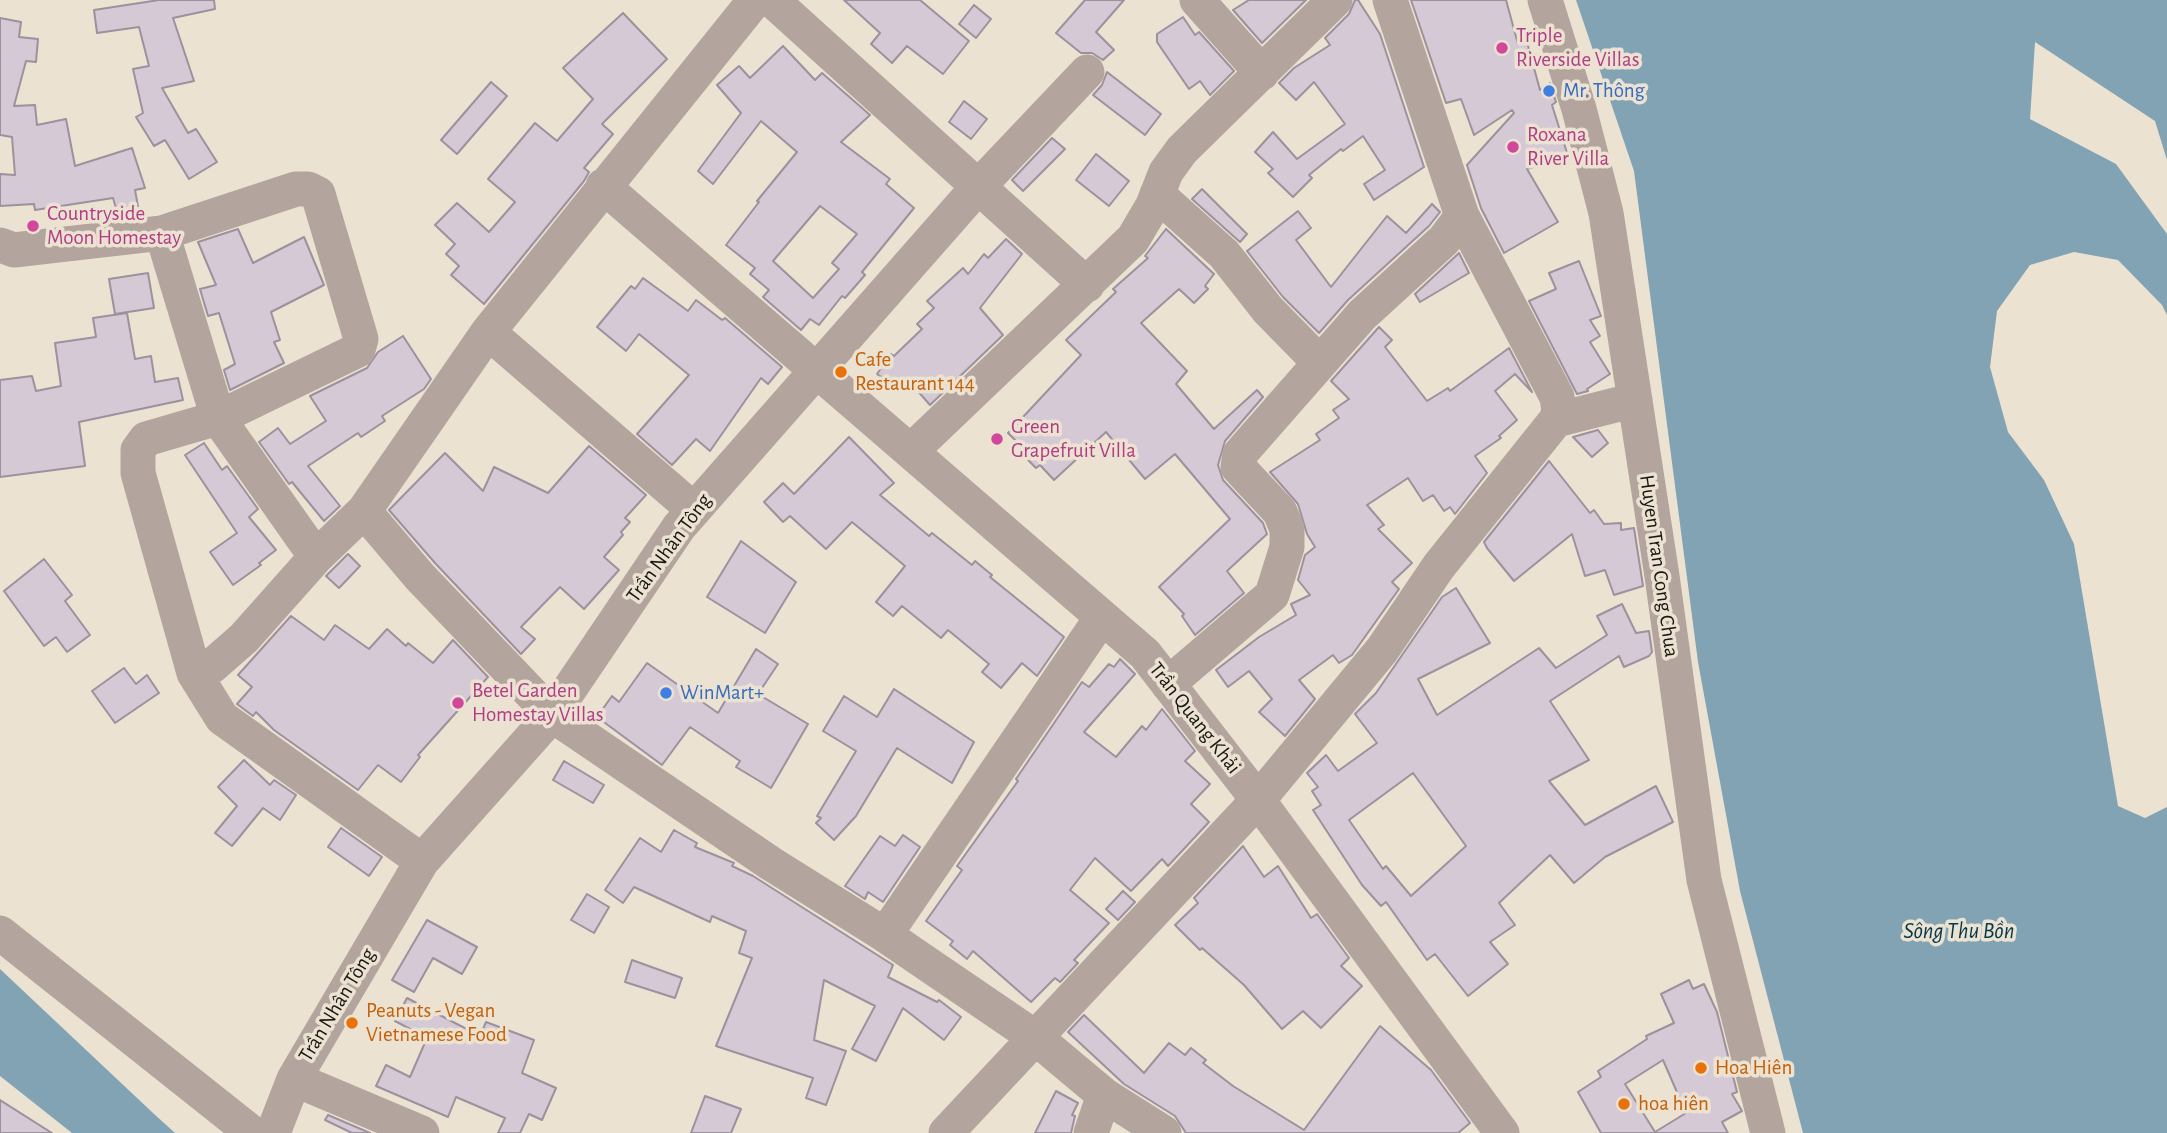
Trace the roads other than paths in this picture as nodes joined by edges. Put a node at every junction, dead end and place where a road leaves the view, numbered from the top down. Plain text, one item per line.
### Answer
1 (755, 0) edge
2 (772, 0) edge
3 (1197, 0) edge
4 (1335, 0) edge
5 (1390, 0) edge
6 (1545, 0) edge
7 (1087, 72) dead end
8 (1262, 73) junction
9 (603, 186) junction
10 (977, 188) junction
11 (1157, 194) junction
12 (1462, 216) junction
13 (162, 233) junction
14 (0, 245) edge
15 (1087, 285) junction
16 (488, 332) junction
17 (1319, 362) junction
18 (817, 370) junction
19 (1635, 400) junction
20 (218, 418) junction
21 (1556, 420) junction
22 (911, 451) junction
23 (363, 510) junction
24 (694, 510) junction
25 (316, 557) junction
26 (1102, 617) junction
27 (194, 673) junction
28 (1168, 684) junction
29 (552, 715) junction
30 (1258, 800) junction
31 (422, 861) junction
32 (0, 933) edge
33 (885, 935) junction
34 (1036, 1038) junction
35 (294, 1079) junction
36 (1104, 1094) junction
37 (251, 1133) edge
38 (273, 1133) edge
39 (422, 1133) edge
40 (946, 1133) edge
41 (1091, 1133) edge
42 (1164, 1133) edge
43 (1502, 1133) edge
44 (1768, 1133) edge

1 - 9 street
2 - 10 street
3 - 8 street
4 - 8 street
5 - 12 street
6 - 19 street, Huyen Tran Cong Chua
7 - 10 street, Trần Nhân Tông
8 - 11 street
9 - 16 street
9 - 18 street, Trần Quang Khải
10 - 15 street
10 - 18 street, Trần Nhân Tông
11 - 15 street
11 - 17 street
12 - 17 street
12 - 21 street
13 - 14 street
13 - 20 street
13 - 20 street
15 - 22 street
16 - 23 street
16 - 24 street
17 - 28 street
18 - 22 street, Trần Quang Khải
18 - 24 street, Trần Nhân Tông
19 - 21 street
19 - 44 street, Huyen Tran Cong Chua
20 - 25 street
20 - 27 street
21 - 30 street
22 - 26 street, Trần Quang Khải
23 - 25 street
23 - 29 street
24 - 29 street, Trần Nhân Tông
25 - 27 street
26 - 28 street, Trần Quang Khải
26 - 33 street
27 - 31 street
28 - 30 street, Trần Quang Khải
29 - 31 street, Trần Nhân Tông
29 - 33 street
30 - 34 street
30 - 43 street, Trần Quang Khải
31 - 35 street, Trần Nhân Tông
32 - 37 street
33 - 34 street
34 - 36 street
34 - 40 street
35 - 38 street, Trần Nhân Tông
35 - 39 street
36 - 41 street
36 - 42 street

